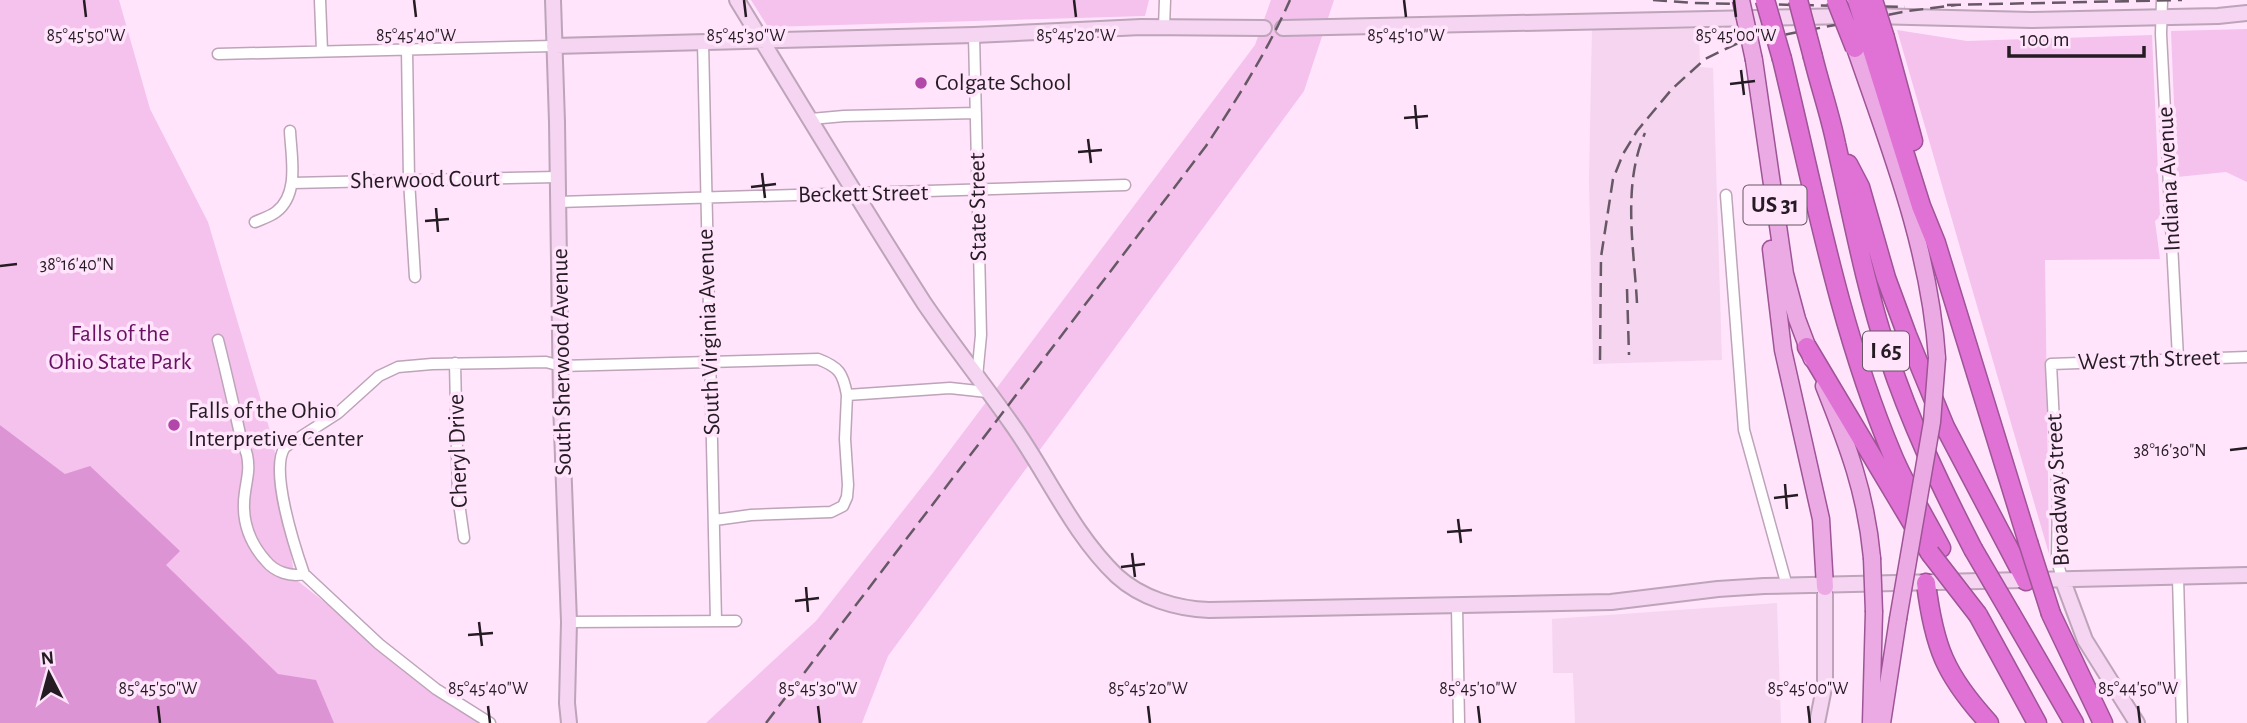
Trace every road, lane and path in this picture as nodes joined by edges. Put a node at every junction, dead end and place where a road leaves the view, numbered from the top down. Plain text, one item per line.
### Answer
1 (320, 0) edge
2 (553, 0) edge
3 (1165, 0) edge
4 (1741, 0) edge
5 (1765, 0) edge
6 (1798, 0) edge
7 (1836, 0) edge
8 (1842, 0) edge
9 (1857, 0) edge
10 (1873, 0) edge
11 (2162, 0) edge
12 (738, 2) edge
13 (2247, 13) edge
14 (2161, 18) junction
15 (1164, 27) junction
16 (1264, 28) dead end
17 (1283, 28) dead end
18 (974, 35) junction
19 (763, 40) junction
20 (729, 41) junction
21 (703, 42) junction
22 (1870, 43) junction
23 (554, 46) junction
24 (407, 49) junction
25 (322, 51) junction
26 (218, 54) dead end
27 (976, 113) junction
28 (1763, 117) junction
29 (811, 120) junction
30 (290, 131) dead end
31 (1835, 140) junction
32 (557, 177) junction
33 (409, 180) junction
34 (292, 183) junction
35 (1125, 185) dead end
36 (978, 191) junction
37 (856, 195) junction
38 (1726, 195) dead end
39 (706, 197) junction
40 (558, 202) junction
41 (255, 222) dead end
42 (415, 277) dead end
43 (218, 340) dead end
44 (1807, 347) junction
45 (2247, 357) edge
46 (2178, 358) junction
47 (455, 363) junction
48 (709, 363) junction
49 (2051, 364) joint
50 (561, 366) junction
51 (977, 379) junction
52 (988, 392) junction
53 (847, 395) junction
54 (715, 520) junction
55 (464, 538) dead end
56 (1936, 550) junction
57 (304, 574) junction
58 (2247, 575) edge
59 (2178, 578) junction
60 (2063, 580) junction
61 (2026, 581) junction
62 (1926, 583) junction
63 (1787, 586) junction
64 (1825, 587) junction
65 (1457, 606) junction
66 (716, 621) junction
67 (736, 621) dead end
68 (569, 622) junction
69 (491, 723) edge
70 (569, 723) edge
71 (1459, 723) edge
72 (1817, 723) edge
73 (1871, 723) edge
74 (1882, 723) edge
75 (1989, 723) edge
76 (2037, 723) edge
77 (2074, 723) edge
78 (2103, 723) edge
79 (2137, 723) edge
80 (2182, 723) edge

1 - 25 street
2 - 23 street, South Sherwood Avenue
3 - 15 street
4 - 28 main road, US 31, bridge
5 - 56 highway, I 65, bridge
6 - 31 highway, I 65, bridge
7 - 22 highway, bridge
8 - 22 main road, bridge
9 - 22 highway, bridge
10 - 22 highway, bridge
11 - 14 street, Indiana Avenue
12 - 19 street
12 - 20 street
13 - 14 street
14 - 17 street
14 - 46 street, Indiana Avenue
15 - 16 street
15 - 18 street
18 - 19 street
18 - 27 street, State Street
19 - 20 street
19 - 29 street
20 - 21 street
21 - 23 street
21 - 39 street, South Virginia Avenue
22 - 74 main road, bridge
22 - 78 highway, bridge
23 - 24 street
23 - 32 street, South Sherwood Avenue
24 - 25 street
24 - 33 street
25 - 26 street
27 - 29 street
27 - 36 street, State Street
28 - 44 main road, US 31
28 - 64 main road
29 - 37 street
30 - 34 street
31 - 61 highway
31 - 77 highway, I 65, bridge
32 - 33 street, Sherwood Court
32 - 40 street, South Sherwood Avenue
33 - 34 street, Sherwood Court
33 - 42 street
34 - 41 street
35 - 36 street, Beckett Street
36 - 37 street, Beckett Street
36 - 51 street, State Street
37 - 39 street, Beckett Street
37 - 51 street
38 - 63 street
39 - 40 street, Beckett Street
39 - 48 street, South Virginia Avenue
40 - 50 street, South Sherwood Avenue
43 - 57 street
44 - 56 highway
44 - 73 main road, US 31, bridge
45 - 46 street, West 7th Street
46 - 49 street, West 7th Street
47 - 50 street
47 - 55 street, Cheryl Drive
47 - 57 street
48 - 50 street
48 - 53 street
48 - 54 street, South Virginia Avenue
49 - 60 street, Broadway Street
50 - 68 street, South Sherwood Avenue
51 - 52 street
52 - 53 street
52 - 65 street
53 - 54 street
54 - 66 street, South Virginia Avenue
56 - 76 highway, I 65, bridge
57 - 69 street
58 - 59 street
59 - 60 street
59 - 80 street
60 - 61 street
60 - 79 street, Broadway Street
61 - 62 street
62 - 64 street
62 - 75 highway
63 - 64 street
63 - 65 street
64 - 72 street
65 - 71 street
66 - 67 street
66 - 68 street
68 - 70 street, South Sherwood Avenue

